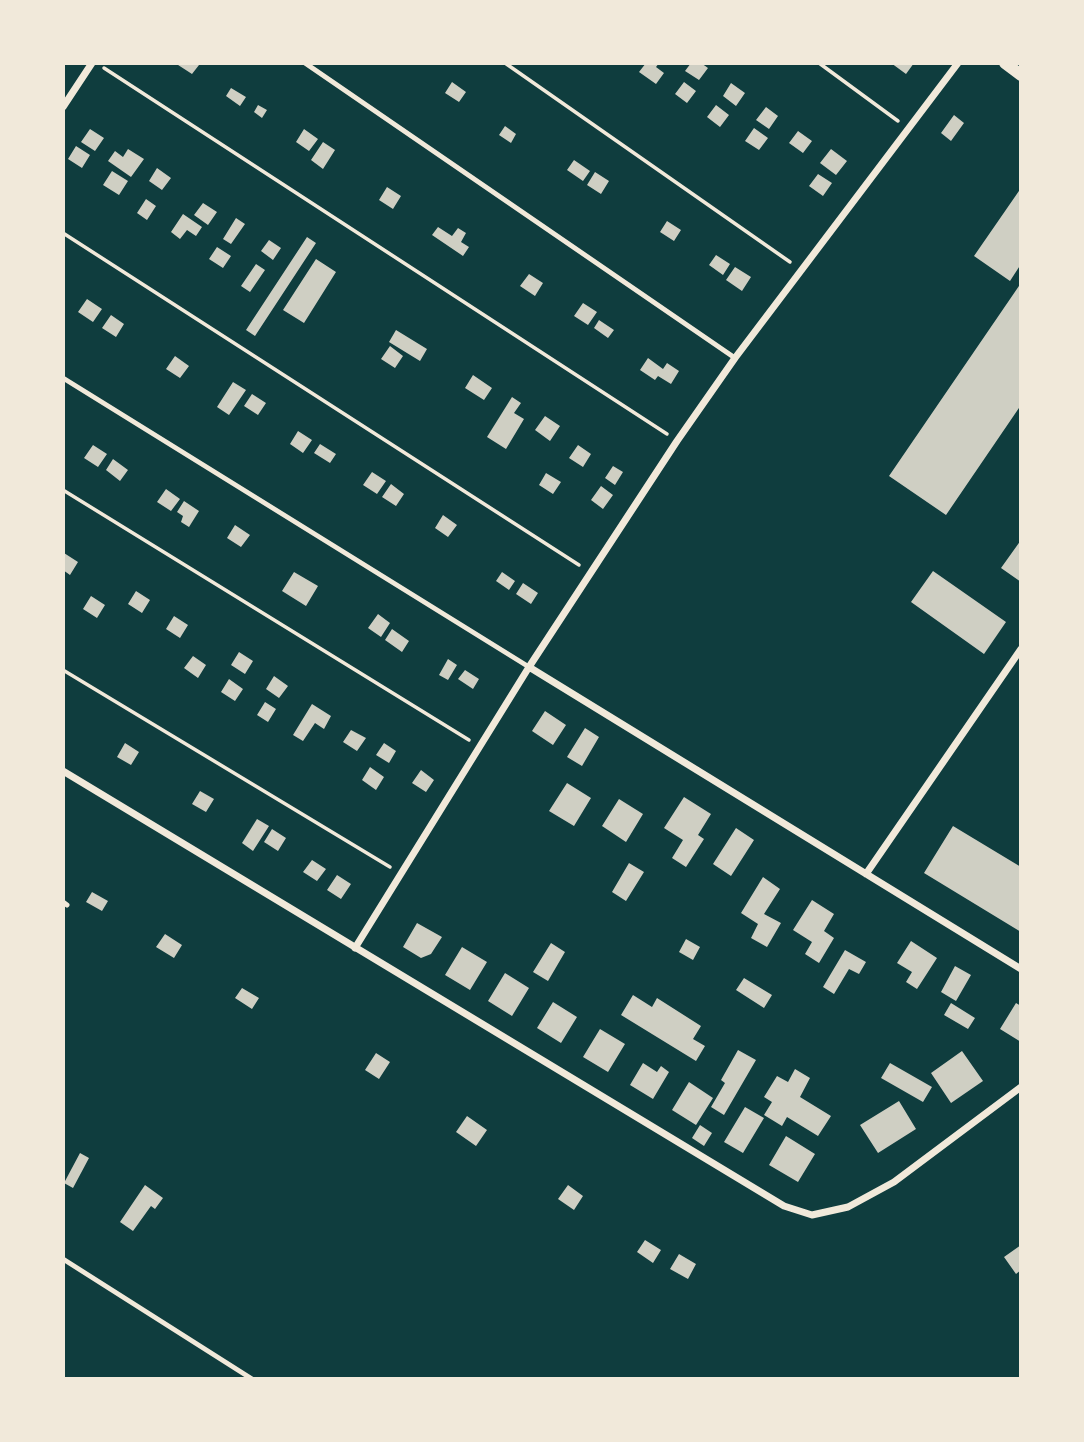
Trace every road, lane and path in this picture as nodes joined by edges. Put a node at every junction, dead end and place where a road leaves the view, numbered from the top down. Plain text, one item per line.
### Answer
1 (94, 63) edge
2 (305, 63) edge
3 (505, 63) edge
4 (819, 63) edge
5 (958, 63) edge
6 (1005, 63) edge
7 (1021, 75) edge
8 (63, 107) edge
9 (908, 128) junction
10 (63, 233) edge
11 (801, 270) junction
12 (735, 358) junction
13 (63, 377) edge
14 (677, 441) junction
15 (63, 490) edge
16 (590, 572) junction
17 (1021, 649) edge
18 (529, 667) junction
19 (63, 670) edge
20 (480, 747) junction
21 (63, 771) edge
22 (401, 873) junction
23 (866, 874) junction
24 (355, 948) junction
25 (1021, 969) edge
26 (1021, 1087) edge
27 (63, 1259) edge
28 (252, 1379) edge

1 - 8 street
1 - 14 path
2 - 12 lane
3 - 11 path
4 - 9 path
5 - 9 street
6 - 7 street
9 - 11 street
10 - 16 path
11 - 12 street
12 - 14 street
13 - 18 lane
14 - 16 street
15 - 20 path
16 - 18 street
17 - 23 street
18 - 20 street
18 - 23 street
19 - 22 path
20 - 22 street
21 - 24 street
22 - 24 street
23 - 25 street
24 - 26 street
27 - 28 lane

